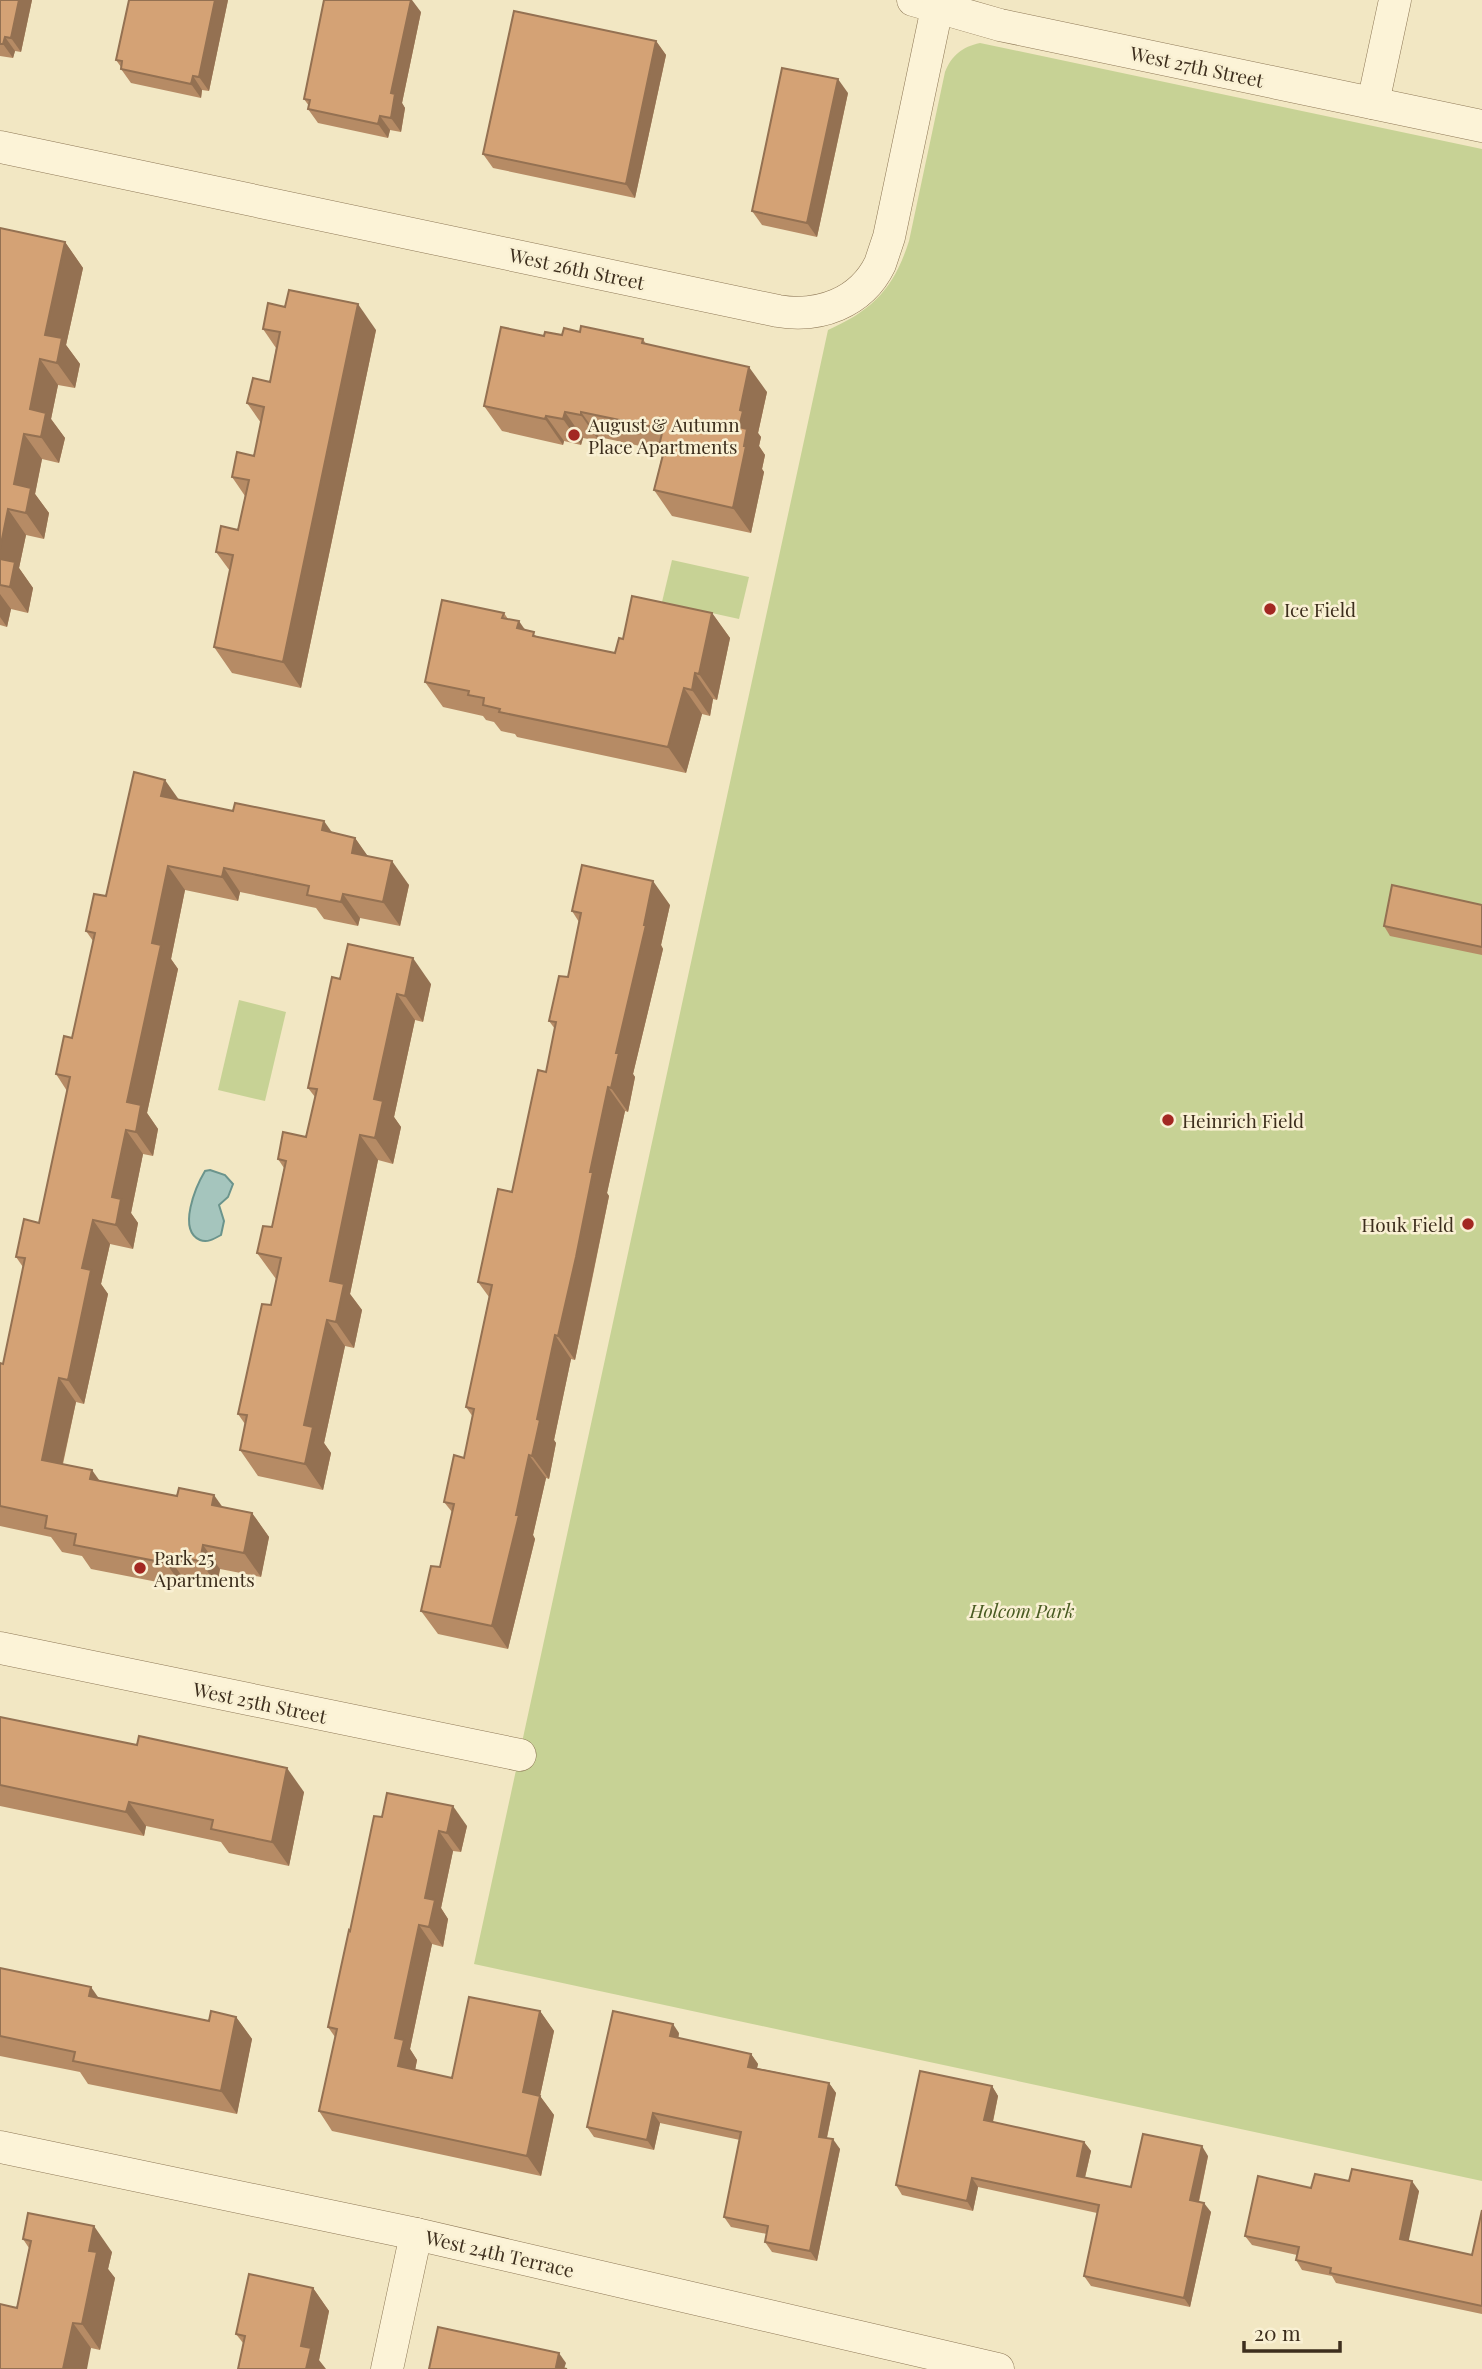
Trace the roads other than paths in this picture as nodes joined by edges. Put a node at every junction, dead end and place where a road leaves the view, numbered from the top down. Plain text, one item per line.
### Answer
1 (1395, 0) edge
2 (925, 4) edge
3 (1373, 103) junction
4 (1482, 126) edge
5 (0, 148) edge
6 (0, 1648) edge
7 (520, 1755) dead end
8 (0, 2147) edge
9 (416, 2234) junction
10 (387, 2369) edge
11 (998, 2369) edge

1 - 3 street
2 - 3 street, West 27th Street
2 - 5 street, West 26th Street
3 - 4 street, West 27th Street
6 - 7 street, West 25th Street
8 - 9 street, West 24th Terrace
9 - 10 street
9 - 11 street, West 24th Terrace

